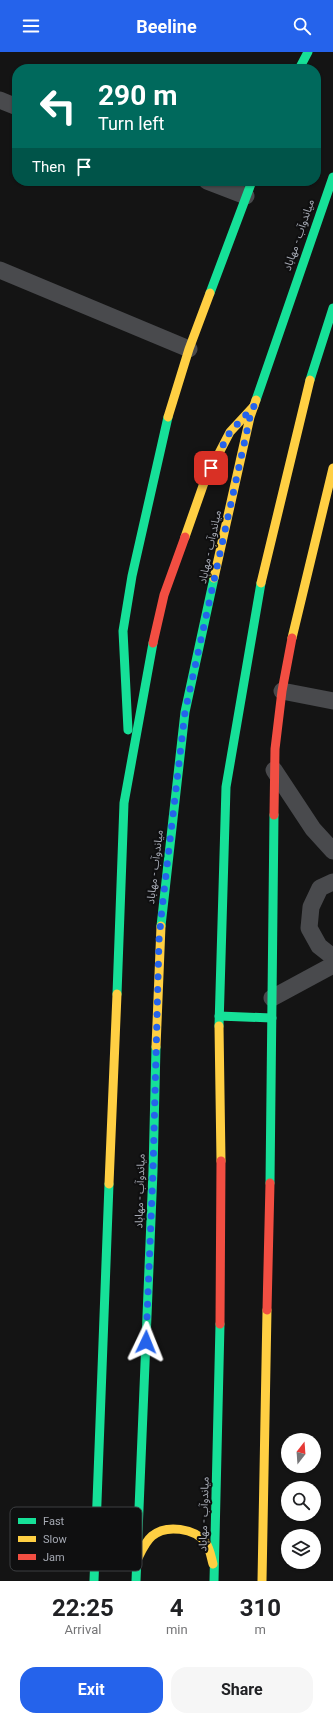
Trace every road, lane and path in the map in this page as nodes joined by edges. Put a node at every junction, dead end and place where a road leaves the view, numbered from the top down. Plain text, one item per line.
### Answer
1 (0, 100) edge
2 (12, 105) edge
3 (333, 177) edge
4 (237, 186) edge
5 (249, 188) edge
6 (0, 270) edge
7 (333, 308) edge
8 (189, 349) junction
9 (254, 406) junction
10 (333, 468) edge
11 (282, 691) junction
12 (333, 702) edge
13 (132, 757) junction
14 (274, 770) junction
15 (333, 851) edge
16 (333, 882) edge
17 (333, 958) edge
18 (333, 965) edge
19 (272, 998) junction
20 (219, 1016) junction
21 (272, 1018) junction
22 (97, 1507) edge
23 (139, 1507) edge
24 (142, 1550) edge
25 (214, 1569) junction
26 (94, 1571) edge
27 (136, 1571) edge
28 (94, 1581) edge
29 (136, 1581) edge
30 (214, 1581) edge
31 (262, 1581) edge

1 - 2 street
3 - 9 street, میاندوآب - مهاباد
4 - 5 street
5 - 8 street
6 - 8 street
7 - 20 street, میاندوآب - مهاباد
8 - 13 street
9 - 13 street
9 - 23 street, میاندوآب - مهاباد
10 - 11 street
11 - 12 street
11 - 14 street
13 - 22 street
14 - 15 street
14 - 19 street
16 - 17 street
18 - 19 street
19 - 21 street
20 - 21 street
20 - 25 street, میاندوآب - مهاباد
21 - 31 street
24 - 25 street
25 - 30 street, میاندوآب - مهاباد
26 - 28 street
27 - 29 street, میاندوآب - مهاباد

